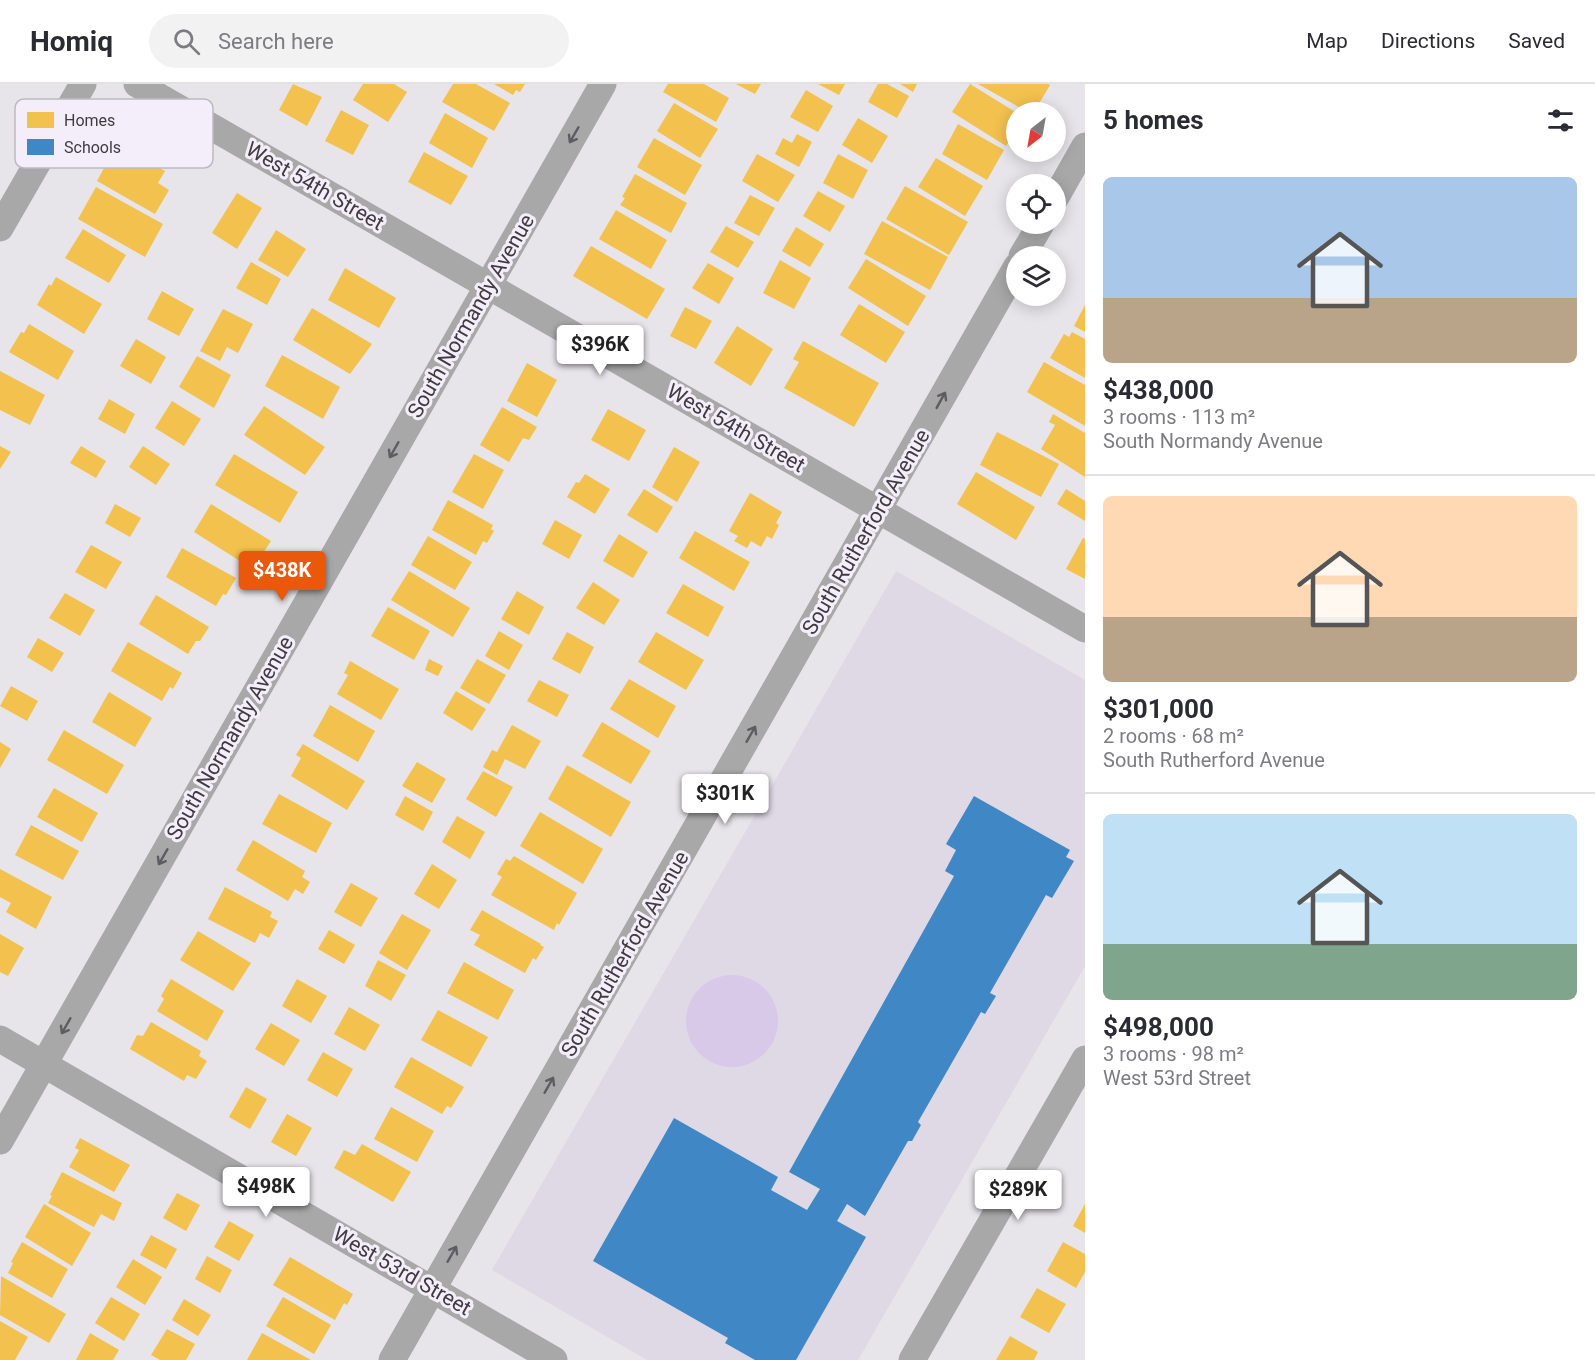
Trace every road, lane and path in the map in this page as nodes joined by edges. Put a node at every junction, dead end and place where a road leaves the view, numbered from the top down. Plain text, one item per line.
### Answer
1 (83, 84) edge
2 (137, 84) edge
3 (603, 84) edge
4 (74, 99) edge
5 (163, 99) edge
6 (213, 128) edge
7 (1085, 146) edge
8 (35, 168) edge
9 (1066, 179) edge
10 (0, 228) edge
11 (488, 286) junction
12 (1006, 286) edge
13 (879, 511) junction
14 (1085, 629) edge
15 (0, 1039) edge
16 (1085, 1059) edge
17 (44, 1065) junction
18 (0, 1142) edge
19 (433, 1289) junction
20 (392, 1360) edge
21 (554, 1360) edge
22 (912, 1360) edge

1 - 4 street
2 - 5 street, West 54th Street
3 -> 11 street, South Normandy Avenue
6 - 11 street, West 54th Street
7 - 9 street
8 - 10 street
11 - 13 street, West 54th Street
11 -> 17 street, South Normandy Avenue
13 -> 12 street, South Rutherford Avenue
13 - 14 street, West 54th Street
19 -> 13 street, South Rutherford Avenue
15 - 17 street, West 53rd Street
16 - 22 street
17 - 18 street, South Normandy Avenue
17 - 19 street, West 53rd Street
19 - 20 street, South Rutherford Avenue
19 - 21 street, West 53rd Street

